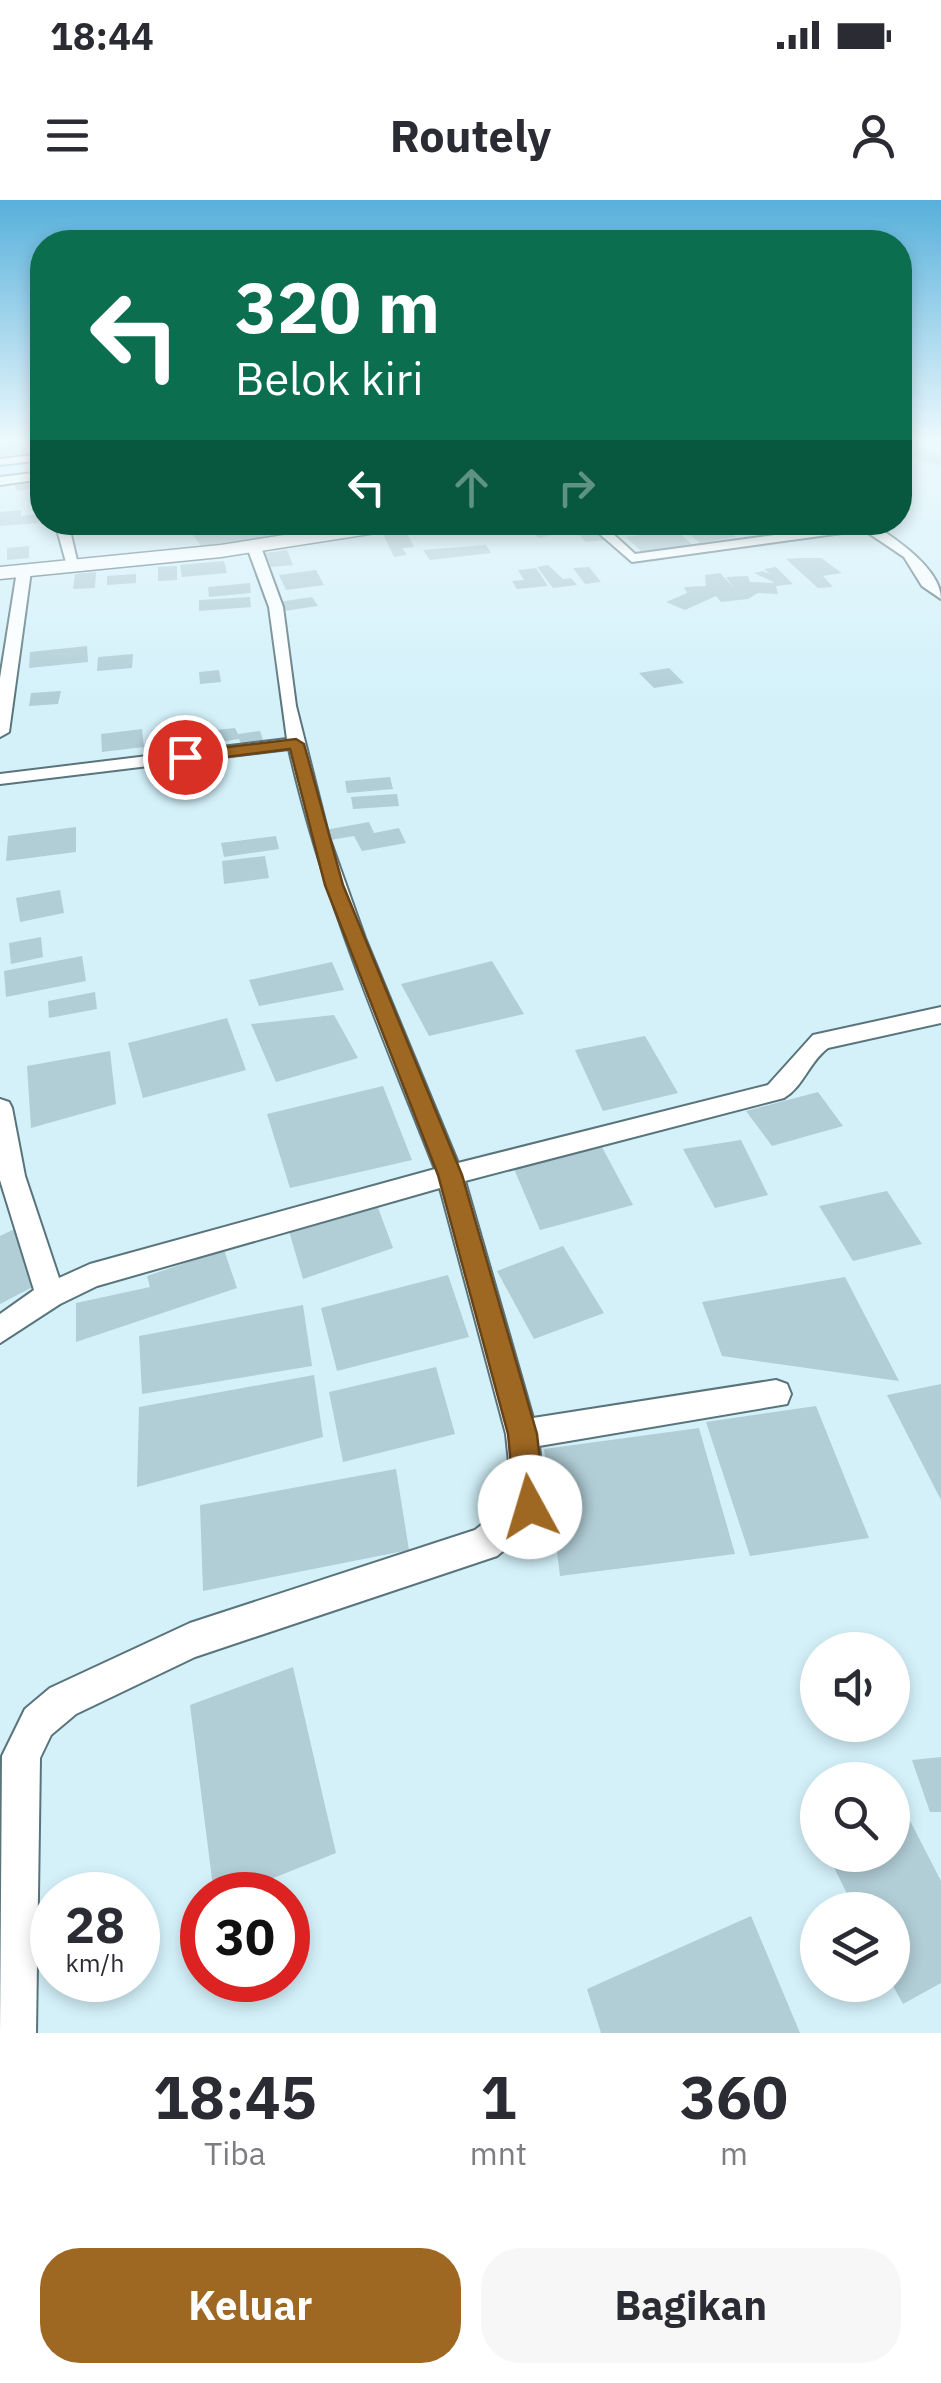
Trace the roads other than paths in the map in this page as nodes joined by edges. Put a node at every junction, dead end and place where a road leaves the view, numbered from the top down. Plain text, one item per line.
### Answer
1 (65, 535) edge
2 (328, 535) edge
3 (606, 535) edge
4 (788, 535) edge
5 (879, 535) edge
6 (254, 547) junction
7 (74, 566) junction
8 (921, 570) junction
9 (941, 570) edge
10 (24, 571) junction
11 (0, 573) edge
12 (941, 595) edge
13 (0, 732) edge
14 (296, 744) junction
15 (0, 780) edge
16 (941, 1015) edge
17 (0, 1108) edge
18 (450, 1175) junction
19 (50, 1295) junction
20 (0, 1330) edge
21 (776, 1394) dead end
22 (522, 1434) junction
23 (10, 2009) edge

1 - 7 street
2 - 6 main road
3 - 4 street
5 - 8 street
6 - 7 main road
6 - 14 street
7 - 10 main road
8 - 9 street
8 - 12 street
10 - 11 main road
10 - 13 street
14 - 15 street
14 - 18 street
16 - 18 street
17 - 19 street
18 - 19 street
18 - 22 street
19 - 20 street
21 - 22 street
22 - 23 street

